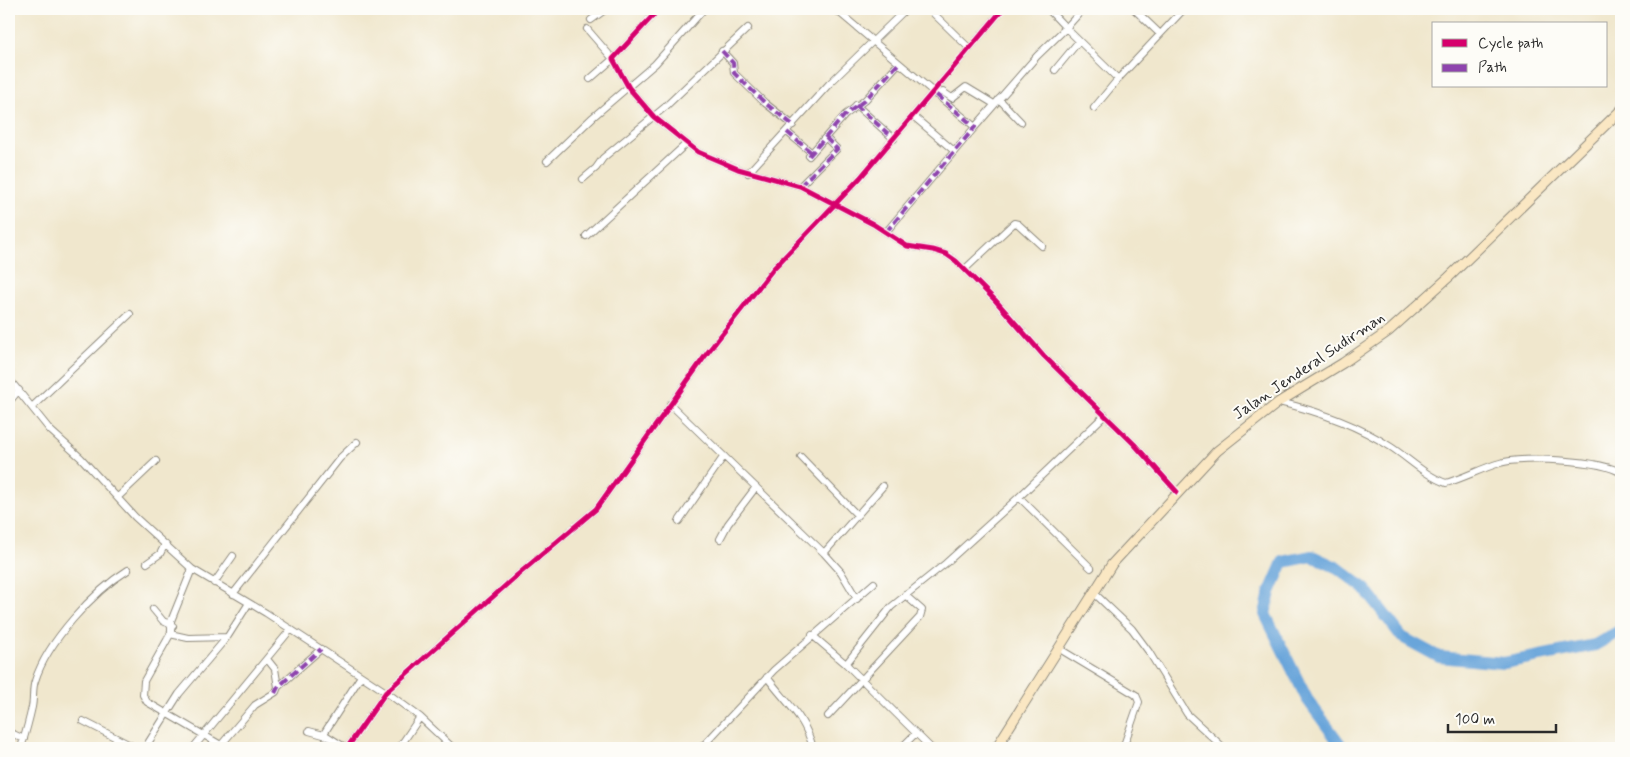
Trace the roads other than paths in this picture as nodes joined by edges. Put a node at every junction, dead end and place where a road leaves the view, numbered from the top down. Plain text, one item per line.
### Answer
1 (606, 9) edge
2 (659, 9) edge
3 (704, 9) edge
4 (836, 9) edge
5 (849, 9) edge
6 (906, 9) edge
7 (1002, 9) edge
8 (1048, 9) edge
9 (1083, 9) edge
10 (1134, 9) edge
11 (1184, 9) edge
12 (842, 14) junction
13 (934, 14) dead end
14 (591, 20) dead end
15 (748, 28) dead end
16 (1066, 28) junction
17 (587, 29) dead end
18 (1159, 33) junction
19 (873, 40) junction
20 (1079, 41) junction
21 (969, 48) junction
22 (722, 52) junction
23 (613, 59) junction
24 (899, 63) junction
25 (1055, 70) dead end
26 (590, 79) dead end
27 (1118, 79) junction
28 (629, 88) junction
29 (934, 93) junction
30 (999, 99) junction
31 (994, 104) junction
32 (856, 105) junction
33 (1094, 108) dead end
34 (1621, 110) edge
35 (912, 116) junction
36 (654, 117) junction
37 (1022, 122) dead end
38 (793, 125) junction
39 (975, 127) junction
40 (787, 132) junction
41 (826, 138) junction
42 (894, 138) junction
43 (686, 144) junction
44 (953, 150) junction
45 (547, 161) dead end
46 (748, 173) junction
47 (583, 179) dead end
48 (800, 186) junction
49 (836, 205) junction
50 (886, 232) junction
51 (586, 236) dead end
52 (1042, 246) dead end
53 (965, 269) junction
54 (130, 314) dead end
55 (9, 378) edge
56 (19, 390) junction
57 (9, 402) edge
58 (1279, 402) junction
59 (670, 404) junction
60 (32, 407) junction
61 (1105, 415) junction
62 (357, 442) dead end
63 (724, 456) junction
64 (801, 457) dead end
65 (156, 461) dead end
66 (1621, 473) edge
67 (883, 486) dead end
68 (756, 487) junction
69 (1178, 492) junction
70 (118, 497) junction
71 (1019, 497) junction
72 (857, 515) junction
73 (679, 521) dead end
74 (720, 539) dead end
75 (165, 544) junction
76 (824, 553) junction
77 (233, 556) dead end
78 (147, 563) dead end
79 (1091, 568) dead end
80 (192, 569) junction
81 (128, 570) dead end
82 (214, 582) junction
83 (874, 583) dead end
84 (1093, 592) junction
85 (233, 594) junction
86 (905, 595) junction
87 (857, 599) junction
88 (249, 602) junction
89 (153, 608) dead end
90 (291, 629) junction
91 (171, 630) junction
92 (229, 635) junction
93 (812, 635) junction
94 (1058, 648) junction
95 (321, 649) junction
96 (265, 661) junction
97 (846, 664) junction
98 (362, 676) junction
99 (767, 677) junction
100 (861, 679) junction
101 (275, 691) junction
102 (386, 692) junction
103 (167, 712) junction
104 (828, 716) dead end
105 (420, 717) junction
106 (83, 721) dead end
107 (309, 731) dead end
108 (9, 732) edge
109 (325, 732) junction
110 (916, 733) junction
111 (204, 734) junction
112 (24, 739) junction
113 (224, 747) edge
114 (21, 748) edge
115 (136, 748) edge
116 (145, 748) edge
117 (193, 748) edge
118 (347, 748) edge
119 (398, 748) edge
120 (453, 748) edge
121 (701, 748) edge
122 (813, 748) edge
123 (901, 748) edge
124 (932, 748) edge
125 (996, 748) edge
126 (1123, 748) edge
127 (1224, 748) edge

1 - 14 street
2 - 23 street
3 - 28 street
4 - 12 street
5 - 12 street
6 - 19 street
7 - 21 street
8 - 16 street
9 - 16 street
10 - 18 street
11 - 18 street
12 - 19 street
13 - 21 street
15 - 22 street
16 - 20 street
16 - 30 street
17 - 23 street
18 - 27 street
19 - 24 street
19 - 38 street
20 - 25 street
20 - 27 street
21 - 29 street
22 - 36 street
22 - 38 street
23 - 26 street
23 - 28 street
24 - 29 street
24 - 32 street
27 - 33 street
28 - 36 street
28 - 45 street
29 - 31 street
29 - 35 street
29 - 39 street
30 - 31 street
30 - 37 street
31 - 39 street
32 - 41 street
32 - 42 street
34 - 58 main road, Jalan Jenderal Sudirman
35 - 42 street
35 - 44 street
36 - 43 street
36 - 47 street
38 - 40 street
39 - 44 street
40 - 41 street
40 - 46 street
41 - 48 street
42 - 49 street
43 - 46 street
43 - 51 street
44 - 50 street
46 - 48 street
48 - 49 street
49 - 50 street
49 - 59 street
50 - 53 street
52 - 53 street
53 - 61 street
54 - 60 street
55 - 56 street
56 - 57 street
56 - 60 street
58 - 66 street
58 - 69 main road, Jalan Jenderal Sudirman
59 - 63 street
59 - 102 street
60 - 70 street
61 - 69 street
61 - 71 street
62 - 85 street
63 - 68 street
63 - 73 street
64 - 72 street
65 - 70 street
67 - 72 street
68 - 74 street
68 - 76 street
69 - 84 main road, Jalan Jenderal Sudirman
70 - 75 street
71 - 79 street
71 - 86 street
72 - 76 street
75 - 78 street
75 - 80 street
76 - 87 street
77 - 82 street
80 - 82 street
80 - 91 street
81 - 112 street
82 - 85 street
83 - 87 street
84 - 94 main road, Jalan Jenderal Sudirman
84 - 127 street
85 - 88 street
86 - 97 street
86 - 100 street
87 - 93 street
88 - 90 street
88 - 92 street
89 - 91 street
90 - 95 street
90 - 96 street
91 - 92 street
91 - 103 street
92 - 103 street
93 - 97 street
93 - 99 street
94 - 125 main road, Jalan Jenderal Sudirman
94 - 126 street
95 - 98 street
95 - 101 street
96 - 101 street
96 - 111 street
97 - 100 street
98 - 102 street
98 - 109 street
99 - 121 street
99 - 122 street
100 - 104 street
100 - 110 street
100 - 124 street
101 - 113 street
102 - 105 street
102 - 118 street
103 - 111 street
103 - 116 street
105 - 119 street
105 - 120 street
106 - 115 street
107 - 109 street
108 - 112 street
109 - 118 street
110 - 123 street
110 - 124 street
111 - 113 street
111 - 117 street
112 - 114 street

